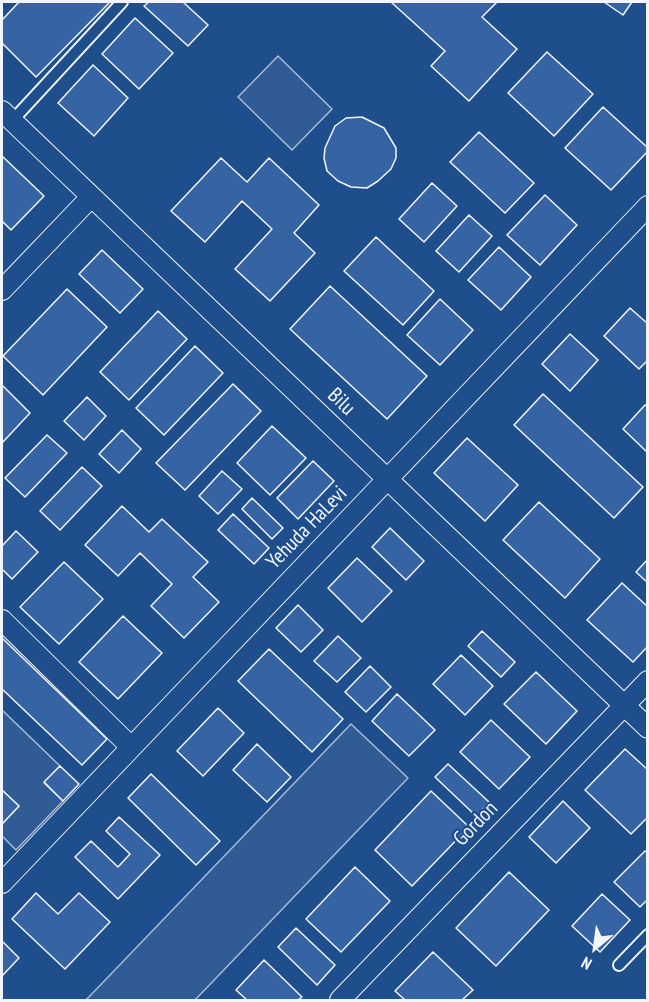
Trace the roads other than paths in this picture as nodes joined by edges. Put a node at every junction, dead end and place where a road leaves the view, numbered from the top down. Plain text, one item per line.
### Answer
1 (122, 2) edge
2 (7, 116) edge
3 (92, 197) junction
4 (648, 206) edge
5 (2, 290) edge
6 (387, 479) junction
7 (2, 620) edge
8 (648, 681) edge
9 (624, 705) junction
10 (648, 728) edge
11 (131, 747) junction
12 (2, 883) edge
13 (648, 935) edge
14 (619, 965) dead end
15 (340, 1000) edge

1 - 2 lane
2 - 3 street, Bilu
3 - 5 street
3 - 6 street, Bilu
4 - 6 street, Yehuda HaLevi
6 - 9 street, Bilu
6 - 11 street, Yehuda HaLevi
7 - 11 street
8 - 9 street, Gordon
9 - 10 street, Bilu
9 - 15 street, Gordon
11 - 12 street, Yehuda HaLevi
13 - 14 lane

